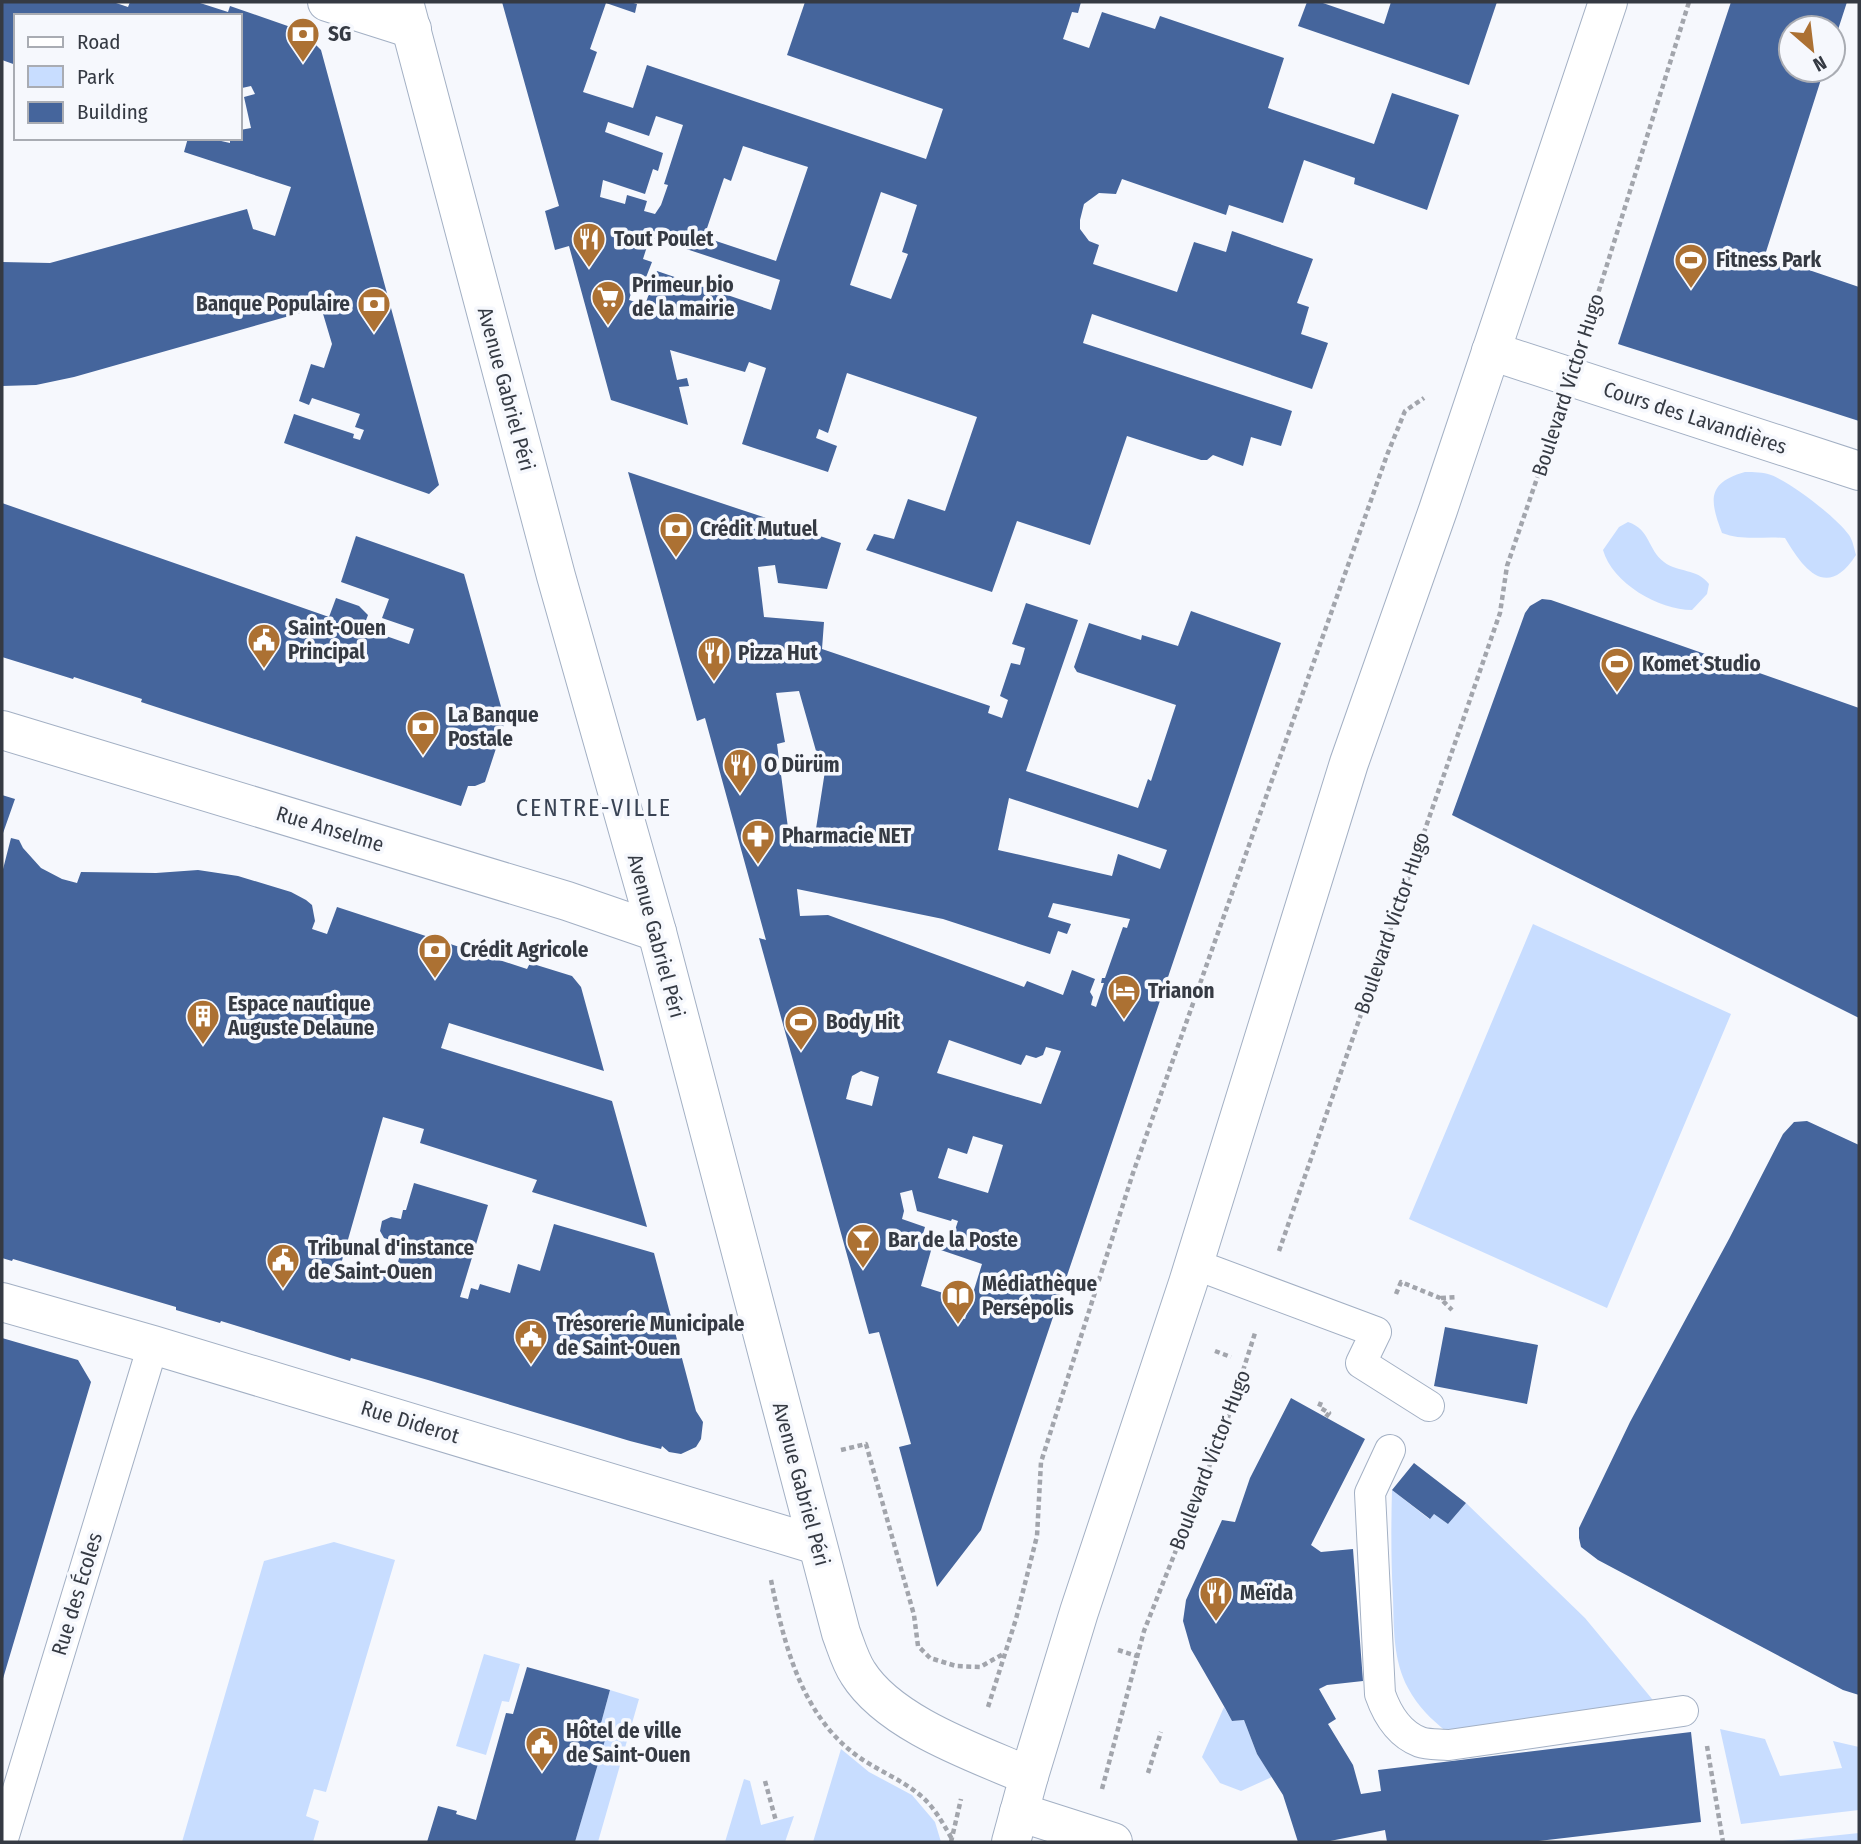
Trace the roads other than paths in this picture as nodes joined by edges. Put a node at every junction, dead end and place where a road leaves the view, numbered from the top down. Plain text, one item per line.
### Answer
1 (327, 2) edge
2 (1608, 2) edge
3 (408, 16) edge
4 (1491, 351) junction
5 (1859, 471) edge
6 (2, 730) edge
7 (656, 932) junction
8 (1194, 1264) junction
9 (2, 1302) edge
10 (153, 1345) junction
11 (1429, 1406) dead end
12 (1390, 1450) dead end
13 (817, 1545) junction
14 (1683, 1711) road end
15 (1029, 1776) junction
16 (1015, 1827) edge
17 (1102, 1839) edge
18 (2, 1842) edge

1 - 3 main road
2 - 4 main road
3 - 7 main road, Avenue Gabriel Péri
4 - 5 main road, Cours des Lavandières
4 - 8 main road
6 - 7 main road, Rue Anselme
7 - 13 main road, Avenue Gabriel Péri
8 - 11 lane
8 - 15 main road
9 - 10 main road, Rue Diderot
10 - 13 main road, Rue Diderot
10 - 18 lane, Rue des Écoles
12 - 14 lane
13 - 15 main road, Avenue Gabriel Péri
15 - 16 main road
16 - 17 main road

